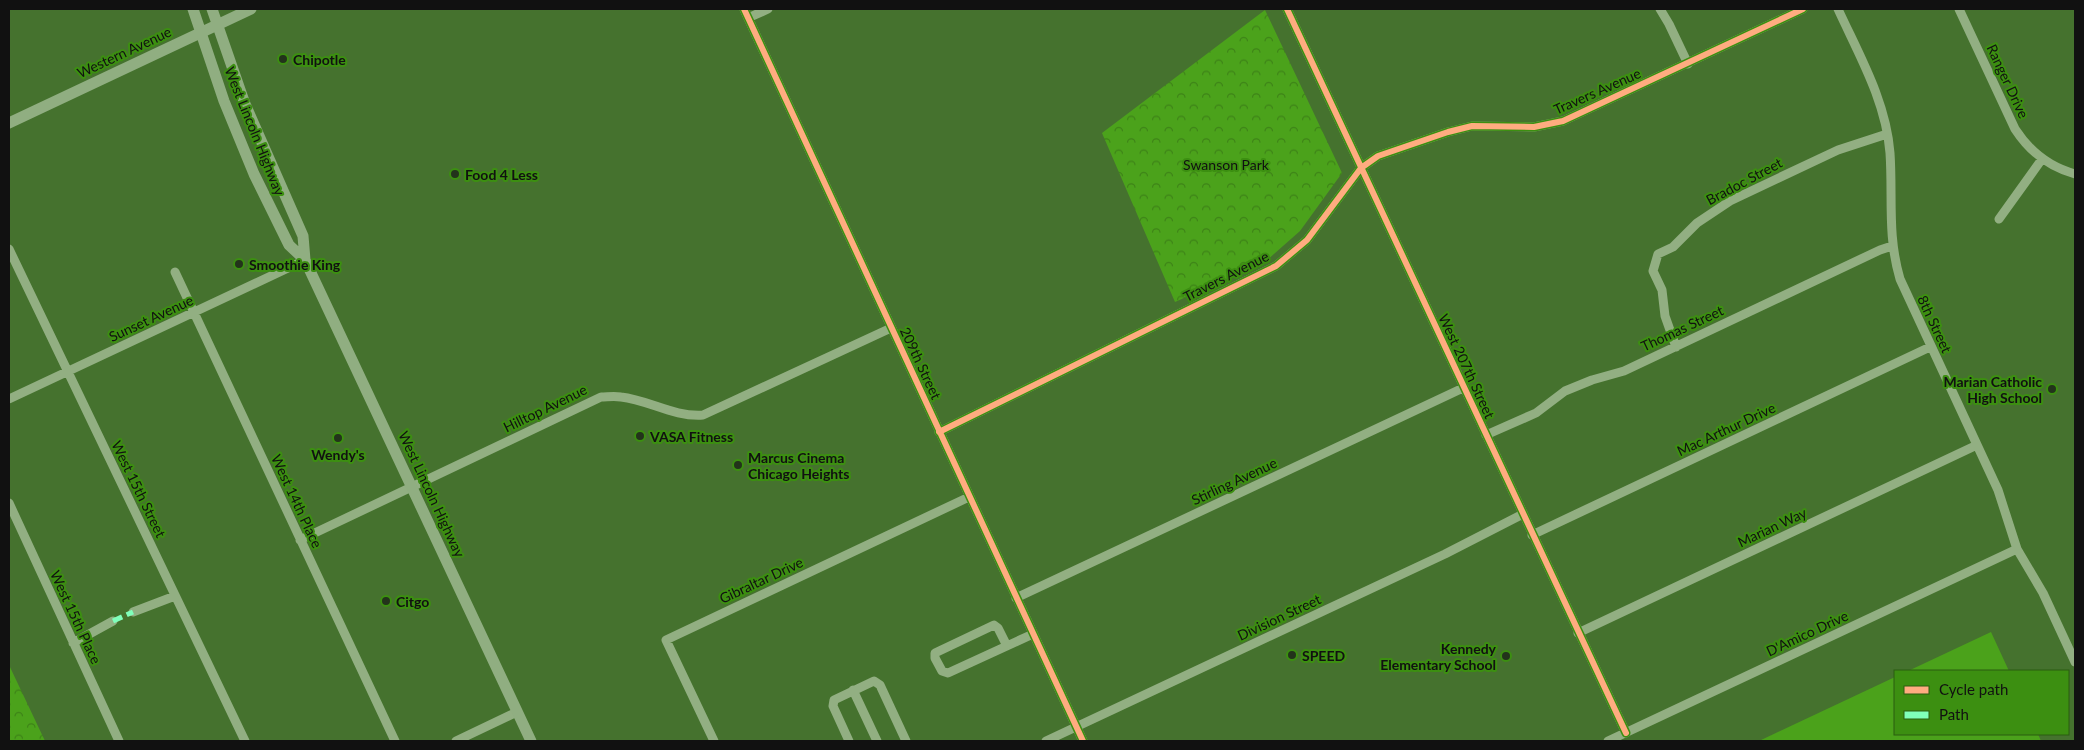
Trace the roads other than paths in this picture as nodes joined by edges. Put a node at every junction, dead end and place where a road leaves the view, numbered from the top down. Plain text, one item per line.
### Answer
1 (192, 9) edge
2 (212, 9) edge
3 (251, 9) edge
4 (744, 9) edge
5 (768, 9) edge
6 (1287, 9) edge
7 (1660, 9) edge
8 (1803, 9) edge
9 (1838, 9) edge
10 (1959, 9) edge
11 (748, 18) junction
12 (218, 25) junction
13 (200, 33) junction
14 (1688, 64) junction
15 (9, 123) edge
16 (1887, 134) junction
17 (2042, 159) junction
18 (1362, 168) junction
19 (2075, 174) edge
20 (1999, 219) dead end
21 (1892, 246) junction
22 (9, 249) edge
23 (305, 260) junction
24 (175, 272) dead end
25 (195, 313) junction
26 (891, 328) junction
27 (1676, 347) junction
28 (1930, 347) junction
29 (67, 372) junction
30 (1463, 388) junction
31 (9, 399) edge
32 (939, 432) junction
33 (1486, 435) junction
34 (1977, 445) junction
35 (412, 487) junction
36 (969, 497) junction
37 (9, 504) edge
38 (1522, 514) junction
39 (1532, 535) junction
40 (300, 540) junction
41 (2017, 549) junction
42 (175, 596) junction
43 (1016, 598) junction
44 (133, 612) dead end
45 (113, 621) dead end
46 (1578, 633) junction
47 (1033, 634) junction
48 (73, 643) junction
49 (1007, 646) junction
50 (2075, 662) edge
51 (853, 690) junction
52 (517, 712) junction
53 (1076, 726) junction
54 (1626, 733) junction
55 (119, 741) edge
56 (245, 741) edge
57 (395, 741) edge
58 (456, 741) edge
59 (531, 741) edge
60 (714, 741) edge
61 (848, 741) edge
62 (877, 741) edge
63 (906, 741) edge
64 (1046, 741) edge
65 (1083, 741) edge
66 (1608, 741) edge

1 - 13 main road, West Lincoln Highway
2 - 12 main road, West Lincoln Highway
3 - 12 main road, Western Avenue
4 - 11 street, 209th Street
5 - 11 street
6 - 18 street, West 207th Street
7 - 14 street
8 - 14 street, Travers Avenue
9 - 16 street, 8th Street
10 - 17 street, Ranger Drive
11 - 26 street, 209th Street
12 - 13 main road, Western Avenue
12 - 23 main road, West Lincoln Highway
13 - 15 main road, Western Avenue
13 - 23 main road, West Lincoln Highway
14 - 18 street, Travers Avenue
16 - 21 street, 8th Street
16 - 27 street, Bradoc Street
17 - 19 street, Ranger Drive
17 - 20 street
18 - 30 street, West 207th Street
18 - 32 street, Travers Avenue
21 - 27 street, Thomas Street
21 - 28 street, 8th Street
22 - 29 street, West 15th Street
23 - 25 street, Sunset Avenue
23 - 35 main road, West Lincoln Highway
24 - 25 street, West 14th Place
25 - 29 street, Sunset Avenue
25 - 40 street, West 14th Place
26 - 32 street, 209th Street
26 - 35 street, Hilltop Avenue
27 - 33 street, Thomas Street
28 - 34 street, 8th Street
28 - 39 street, Mac Arthur Drive
29 - 31 street, Sunset Avenue
29 - 42 street, West 15th Street
30 - 33 street, West 207th Street
30 - 43 street, Stirling Avenue
32 - 36 street, 209th Street
33 - 38 street, West 207th Street
34 - 41 street, 8th Street
34 - 46 street, Marian Way
35 - 40 street, Hilltop Avenue
35 - 52 main road, West Lincoln Highway
36 - 43 street, 209th Street
36 - 60 street, Gibraltar Drive
37 - 48 street, West 15th Place
38 - 39 street, West 207th Street
38 - 53 street, Division Street
39 - 46 street, West 207th Street
40 - 57 street, West 14th Place
41 - 50 street, 8th Street
41 - 54 street, D'Amico Drive
42 - 44 street
42 - 56 street, West 15th Street
43 - 47 street, 209th Street
45 - 48 street
46 - 54 street, West 207th Street
47 - 49 street
47 - 53 street, 209th Street
48 - 55 street, West 15th Place
49 - 49 street
51 - 61 street
51 - 62 street
51 - 63 street
52 - 58 street
52 - 59 main road, West Lincoln Highway
53 - 64 street, Division Street
53 - 65 street, 209th Street
54 - 66 street, D'Amico Drive

